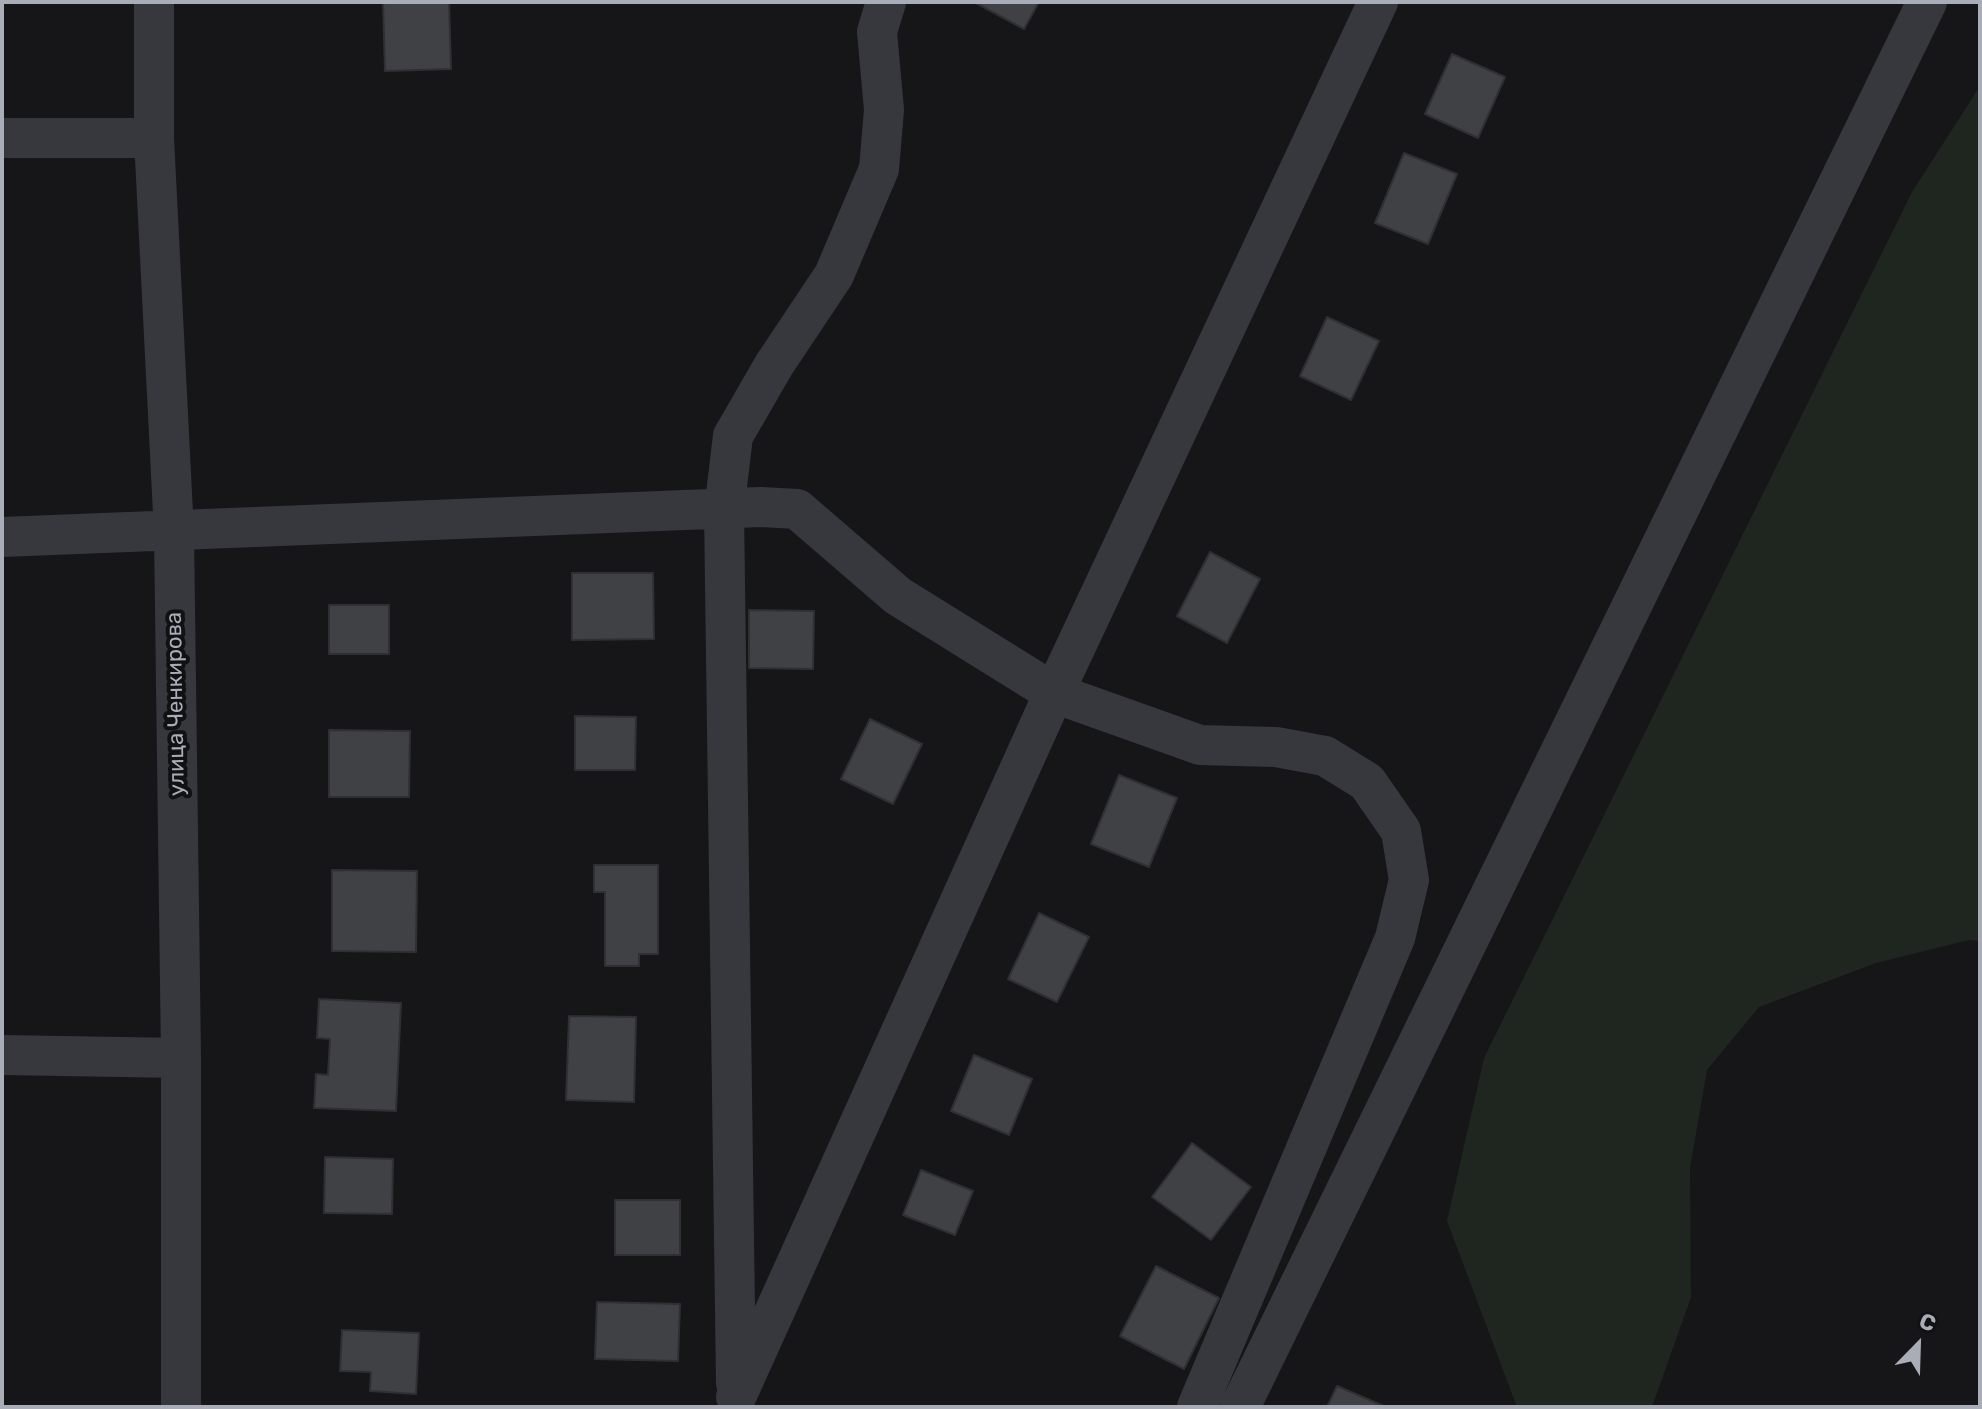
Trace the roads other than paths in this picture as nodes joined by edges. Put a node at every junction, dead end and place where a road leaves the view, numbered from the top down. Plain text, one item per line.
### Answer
1 (154, 2) edge
2 (886, 2) edge
3 (1378, 2) edge
4 (1927, 2) edge
5 (2, 138) edge
6 (154, 138) junction
7 (724, 511) junction
8 (174, 533) junction
9 (2, 537) edge
10 (1054, 693) junction
11 (2, 1055) edge
12 (181, 1058) junction
13 (736, 1402) edge
14 (181, 1407) edge
15 (1197, 1407) edge
16 (1240, 1407) edge

1 - 6 street, улица Ченкирова
2 - 7 street
3 - 10 street
4 - 16 street
5 - 6 street
6 - 8 street, улица Ченкирова
7 - 8 street
7 - 10 street
7 - 13 street
8 - 9 street
8 - 12 street, улица Ченкирова
10 - 13 street
10 - 15 street
11 - 12 street
12 - 14 street, улица Ченкирова

